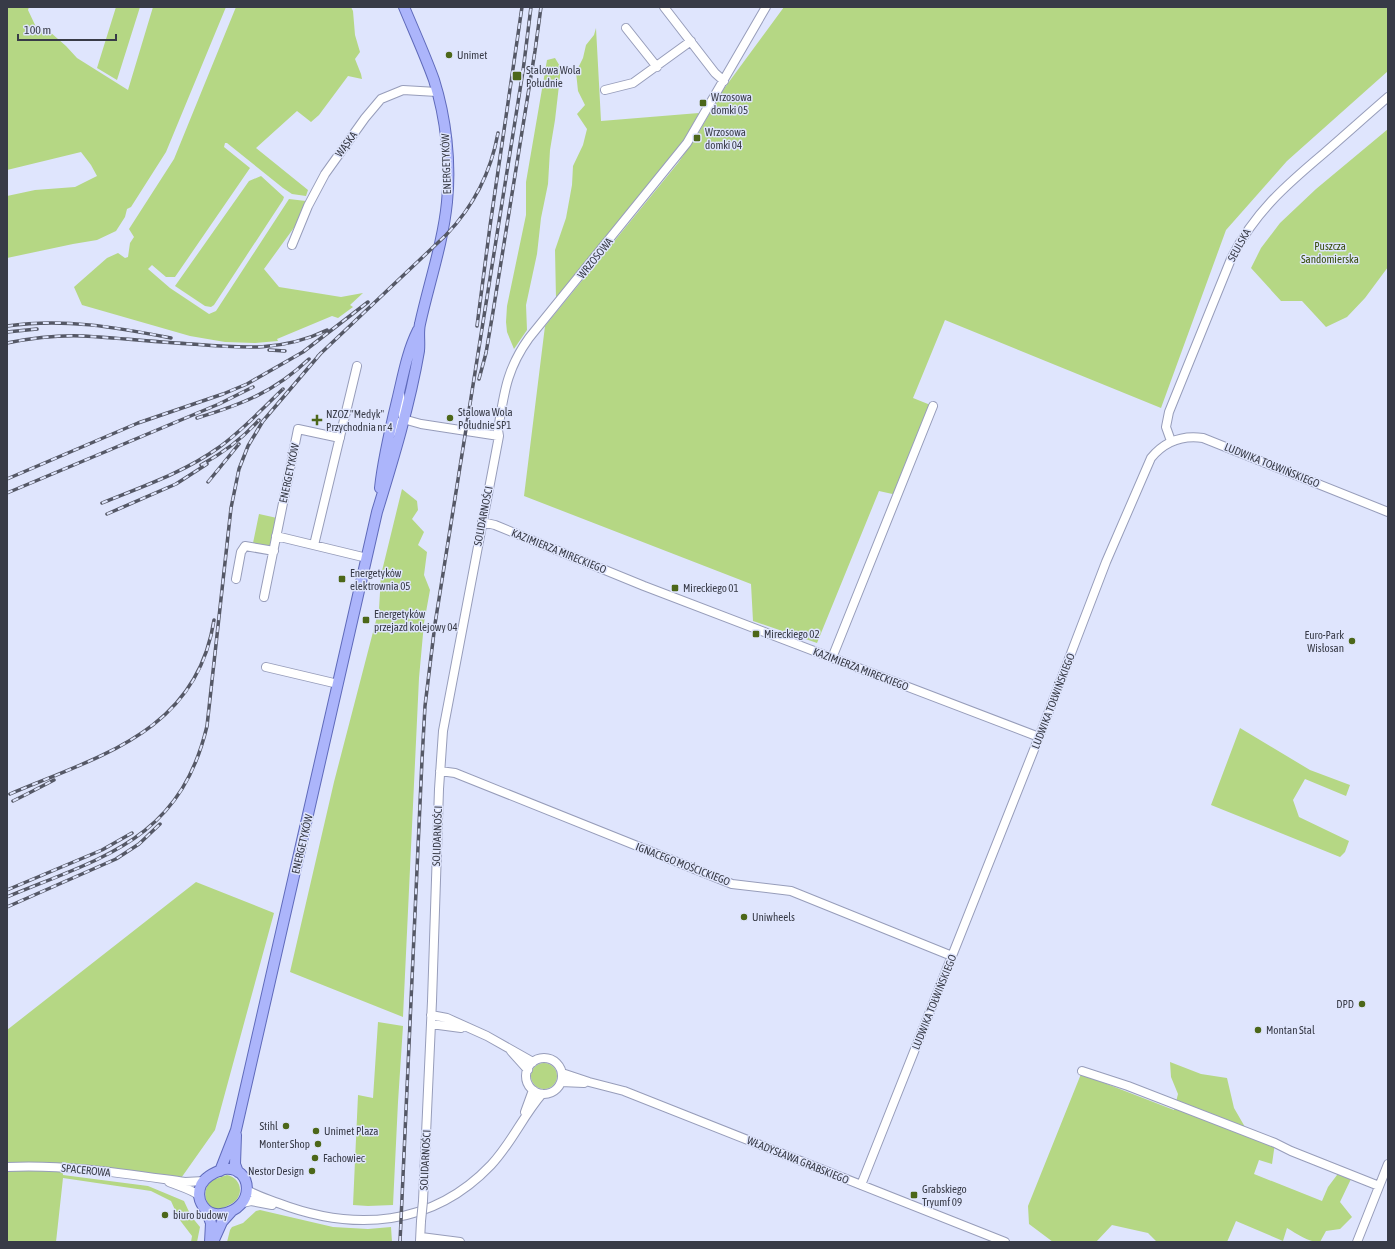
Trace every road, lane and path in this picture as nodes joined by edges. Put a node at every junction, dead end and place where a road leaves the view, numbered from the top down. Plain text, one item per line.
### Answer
1 (404, 7) edge
2 (664, 7) edge
3 (766, 7) edge
4 (626, 28) dead end
5 (691, 41) junction
6 (657, 66) junction
7 (724, 81) junction
8 (605, 90) dead end
9 (438, 92) junction
10 (1388, 97) edge
11 (292, 245) dead end
12 (420, 326) junction
13 (357, 366) dead end
14 (400, 388) junction
15 (933, 406) dead end
16 (403, 419) junction
17 (498, 436) junction
18 (388, 437) junction
19 (340, 438) junction
20 (1171, 441) junction
21 (377, 512) junction
22 (1388, 512) edge
23 (482, 522) junction
24 (276, 536) junction
25 (314, 545) junction
26 (274, 551) junction
27 (367, 558) junction
28 (236, 579) dead end
29 (264, 597) dead end
30 (832, 658) junction
31 (266, 667) dead end
32 (338, 684) junction
33 (1039, 737) junction
34 (440, 771) junction
35 (952, 956) junction
36 (431, 1015) junction
37 (431, 1024) junction
38 (468, 1028) junction
39 (508, 1048) junction
40 (533, 1062) junction
41 (528, 1070) junction
42 (1082, 1071) dead end
43 (562, 1073) junction
44 (561, 1082) junction
45 (589, 1082) junction
46 (533, 1090) junction
47 (542, 1094) junction
48 (521, 1122) junction
49 (236, 1130) junction
50 (1388, 1164) edge
51 (7, 1166) edge
52 (220, 1171) junction
53 (238, 1172) junction
54 (165, 1180) junction
55 (204, 1181) junction
56 (861, 1185) junction
57 (1379, 1186) junction
58 (247, 1190) junction
59 (199, 1196) junction
60 (243, 1203) junction
61 (292, 1208) junction
62 (206, 1210) junction
63 (230, 1212) junction
64 (421, 1240) edge
65 (210, 1242) edge
66 (213, 1242) edge
67 (460, 1242) edge
68 (1006, 1242) edge
69 (1357, 1242) edge

1 - 9 main road, ENERGETYKÓW
2 - 5 street
3 - 7 street, WRZOSOWA
4 - 6 street
5 - 6 street
5 - 7 street
6 - 8 street
7 - 17 street, WRZOSOWA
9 - 11 street, WĄSKA
9 - 12 main road, ENERGETYKÓW
10 - 20 street, SEULSKA
12 - 14 main road, ENERGETYKÓW
12 - 16 main road, ENERGETYKÓW
13 - 19 street
14 - 16 street
14 - 18 main road, ENERGETYKÓW
15 - 30 street
16 - 17 street
16 - 18 street
16 - 21 main road, ENERGETYKÓW
17 - 23 street, SOLIDARNOŚCI
18 - 21 main road, ENERGETYKÓW
19 - 24 street, ENERGETYKÓW
19 - 25 street
20 - 22 street, LUDWIKA TOŁWIŃSKIEGO
20 - 33 street, LUDWIKA TOŁWIŃSKIEGO
21 - 27 main road, ENERGETYKÓW
23 - 30 street, KAZIMIERZA MIRECKIEGO
23 - 34 street, SOLIDARNOŚCI
24 - 25 street
24 - 26 street, ENERGETYKÓW
25 - 27 street
26 - 28 street
26 - 29 street, ENERGETYKÓW
27 - 32 main road, ENERGETYKÓW
30 - 33 street, KAZIMIERZA MIRECKIEGO
31 - 32 street
32 - 49 main road, ENERGETYKÓW
33 - 35 street, LUDWIKA TOŁWIŃSKIEGO
34 - 35 street, IGNACEGO MOŚCICKIEGO
34 - 36 street, SOLIDARNOŚCI
35 - 56 street, LUDWIKA TOŁWIŃSKIEGO
36 - 37 street, SOLIDARNOŚCI
36 - 38 street
37 - 38 street
37 - 64 street, SOLIDARNOŚCI, bridge
38 - 39 street
39 - 40 street
39 - 41 street
40 - 41 street
40 - 43 street
41 - 46 street
42 - 57 street
43 - 44 street
43 - 45 street, WŁADYSŁAWA GRABSKIEGO
44 - 45 street, WŁADYSŁAWA GRABSKIEGO
44 - 47 street
45 - 56 street, WŁADYSŁAWA GRABSKIEGO
46 - 47 street
46 - 48 street
47 - 48 street
48 - 61 street
49 - 52 main road, ENERGETYKÓW
49 - 53 main road, ENERGETYKÓW
50 - 57 street
51 - 54 street, SPACEROWA
52 - 53 main road
52 - 55 main road
53 - 58 main road
54 - 55 street, SPACEROWA
54 - 59 street, SPACEROWA
55 - 59 main road
56 - 68 street, WŁADYSŁAWA GRABSKIEGO
57 - 69 street
58 - 60 main road
58 - 61 street
59 - 62 main road
60 - 61 street
60 - 63 main road
62 - 63 main road
62 - 65 main road
63 - 66 main road
64 - 67 street

